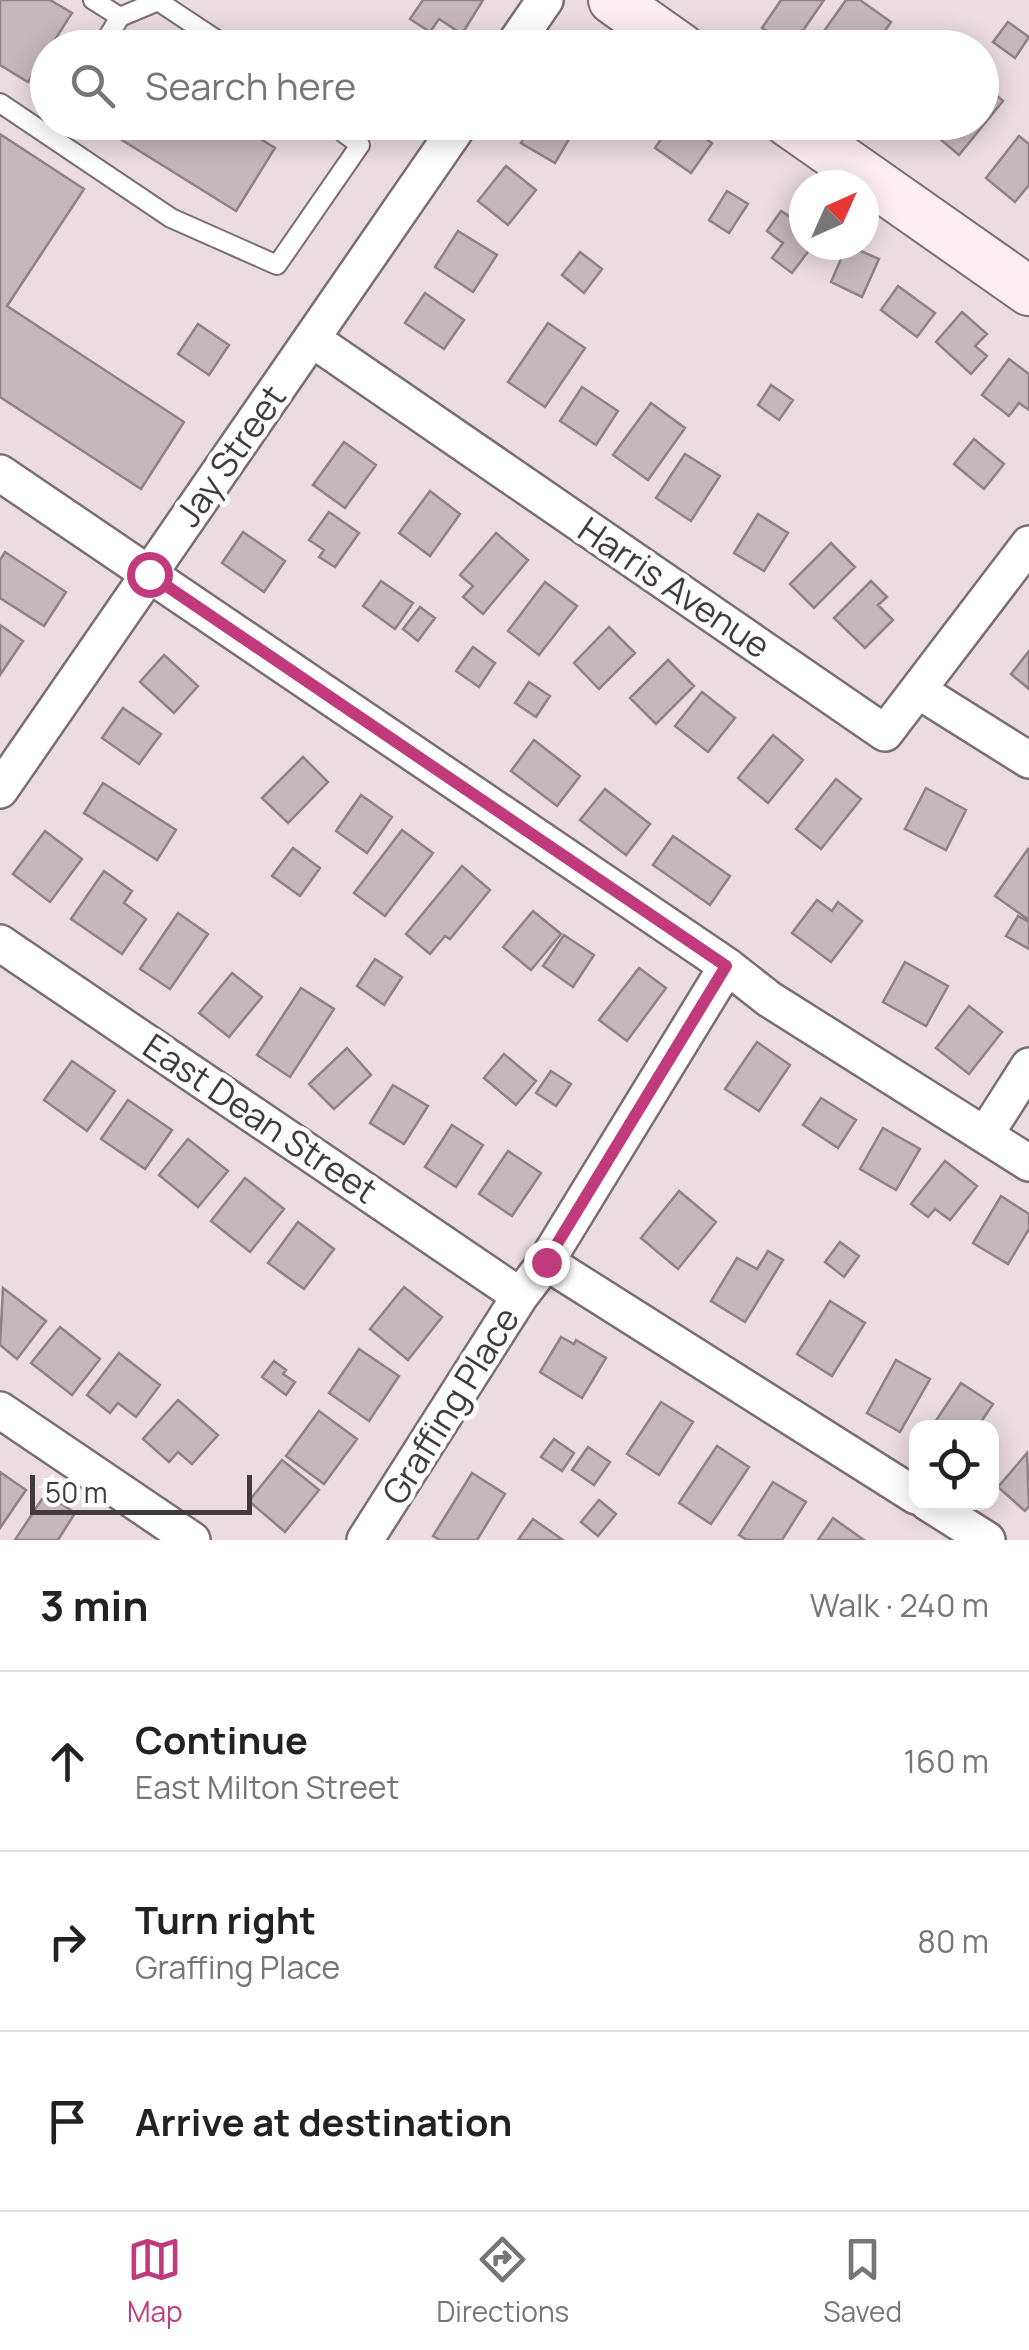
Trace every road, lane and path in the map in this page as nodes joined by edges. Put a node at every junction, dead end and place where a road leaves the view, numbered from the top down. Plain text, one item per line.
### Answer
1 (93, 0) edge
2 (545, 0) edge
3 (613, 0) edge
4 (120, 17) junction
5 (112, 30) edge
6 (202, 30) edge
7 (524, 30) edge
8 (656, 30) edge
9 (0, 104) edge
10 (30, 118) edge
11 (67, 140) edge
12 (352, 140) edge
13 (449, 140) edge
14 (814, 140) edge
15 (1029, 290) edge
16 (312, 339) junction
17 (0, 473) edge
18 (1029, 544) edge
19 (149, 574) junction
20 (919, 692) junction
21 (1029, 760) edge
22 (0, 790) edge
23 (0, 943) edge
24 (726, 966) junction
25 (1029, 1066) edge
26 (985, 1136) junction
27 (1029, 1163) edge
28 (546, 1262) junction
29 (520, 1296) junction
30 (0, 1410) edge
31 (909, 1492) edge
32 (940, 1510) edge
33 (192, 1540) edge
34 (365, 1540) edge
35 (987, 1540) edge

1 - 4 lane
2 - 7 street
3 - 8 main road
4 - 5 lane
4 - 6 lane
9 - 10 lane
11 - 12 lane
13 - 16 street, Jay Street
14 - 15 main road
16 - 19 street, Jay Street
16 - 20 street, Harris Avenue
17 - 19 street
18 - 20 street
19 - 22 street, Jay Street
19 - 24 street
20 - 21 street
23 - 29 street, East Dean Street
24 - 26 street
24 - 28 street, Graffing Place
25 - 26 street
26 - 27 street
28 - 29 street, Graffing Place
28 - 31 street
29 - 34 street, Graffing Place
30 - 33 street
32 - 35 street

